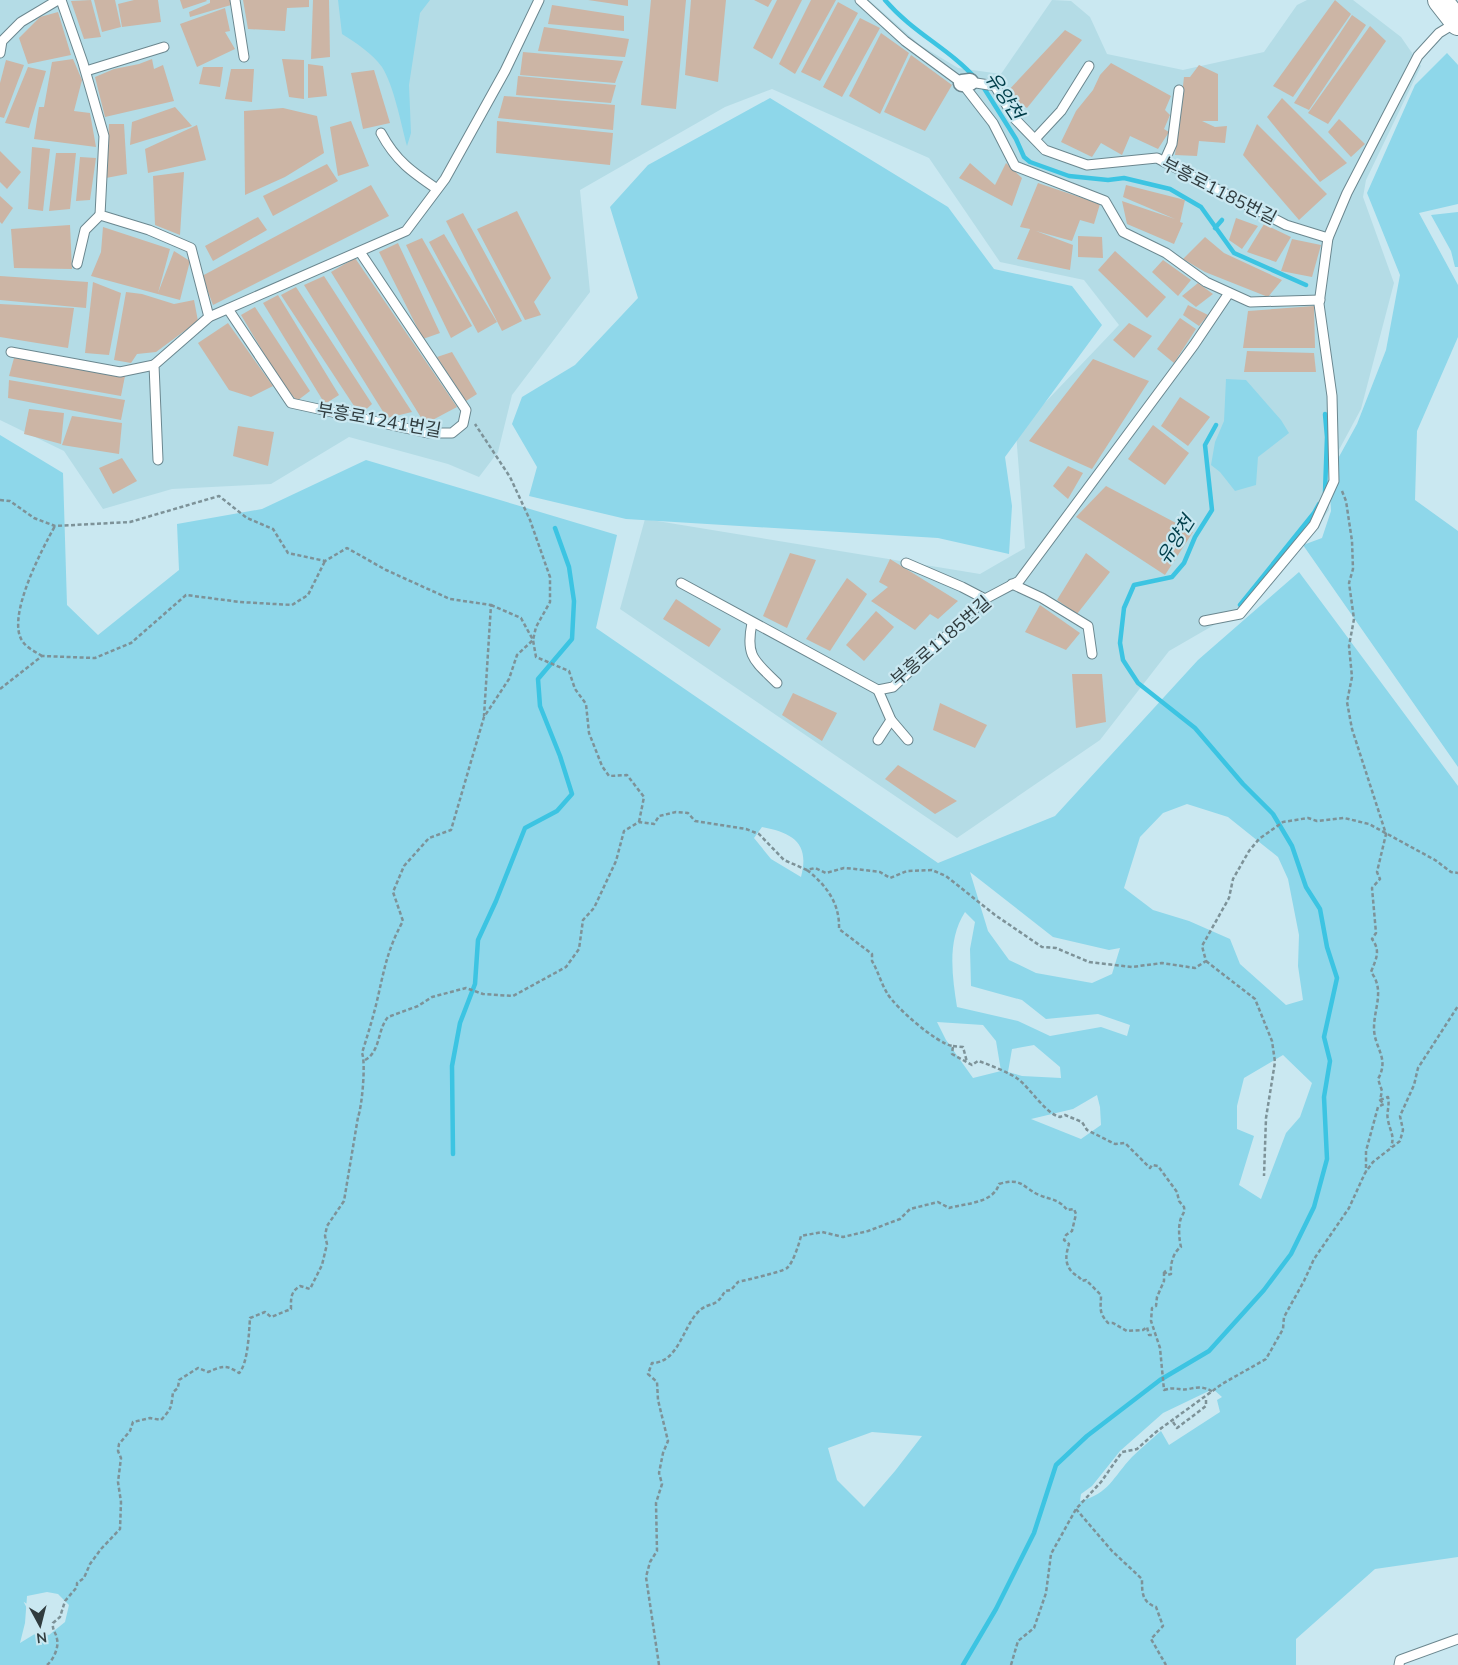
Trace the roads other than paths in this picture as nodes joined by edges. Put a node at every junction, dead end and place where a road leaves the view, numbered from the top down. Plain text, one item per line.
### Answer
1 (60, 0) edge
2 (235, 0) edge
3 (539, 0) edge
4 (860, 0) edge
5 (1440, 0) edge
6 (1458, 22) edge
7 (164, 47) dead end
8 (0, 53) edge
9 (244, 57) dead end
10 (1088, 66) dead end
11 (86, 71) junction
12 (966, 83) junction
13 (1179, 90) dead end
14 (381, 133) dead end
15 (1035, 139) junction
16 (1164, 162) junction
17 (438, 188) junction
18 (100, 215) junction
19 (1328, 238) junction
20 (360, 252) junction
21 (77, 264) dead end
22 (1229, 293) junction
23 (1320, 300) junction
24 (228, 309) junction
25 (209, 317) junction
26 (11, 352) dead end
27 (154, 366) junction
28 (158, 460) dead end
29 (906, 563) dead end
30 (681, 583) dead end
31 (1012, 584) junction
32 (985, 599) junction
33 (1204, 621) dead end
34 (752, 623) junction
35 (1092, 654) dead end
36 (777, 683) dead end
37 (878, 690) junction
38 (891, 720) junction
39 (878, 740) dead end
40 (908, 740) dead end
41 (1458, 1639) edge
42 (1399, 1665) edge

1 - 8 lane
1 - 11 lane
2 - 9 lane
3 - 17 lane
4 - 12 lane, 부흥로1185번길
5 - 6 main road
6 - 19 lane
7 - 11 lane
10 - 15 lane
11 - 18 lane
12 - 15 lane, 부흥로1185번길
12 - 22 lane, 부흥로1185번길
13 - 16 lane
14 - 17 lane
15 - 16 lane, 부흥로1185번길
16 - 19 lane, 부흥로1185번길
17 - 20 lane
18 - 21 lane
18 - 25 lane
19 - 23 lane
20 - 24 lane
20 - 24 lane, 부흥로1241번길
22 - 23 lane, 부흥로1185번길
22 - 31 lane, 부흥로1185번길
23 - 33 lane
24 - 25 lane
25 - 27 lane
26 - 27 lane
27 - 28 lane
29 - 32 lane
30 - 34 lane, 부흥로1185번길
31 - 32 lane, 부흥로1185번길
31 - 35 lane
32 - 37 lane, 부흥로1185번길
34 - 36 lane
34 - 37 lane, 부흥로1185번길
37 - 38 lane
38 - 39 lane
38 - 40 lane
41 - 42 lane

